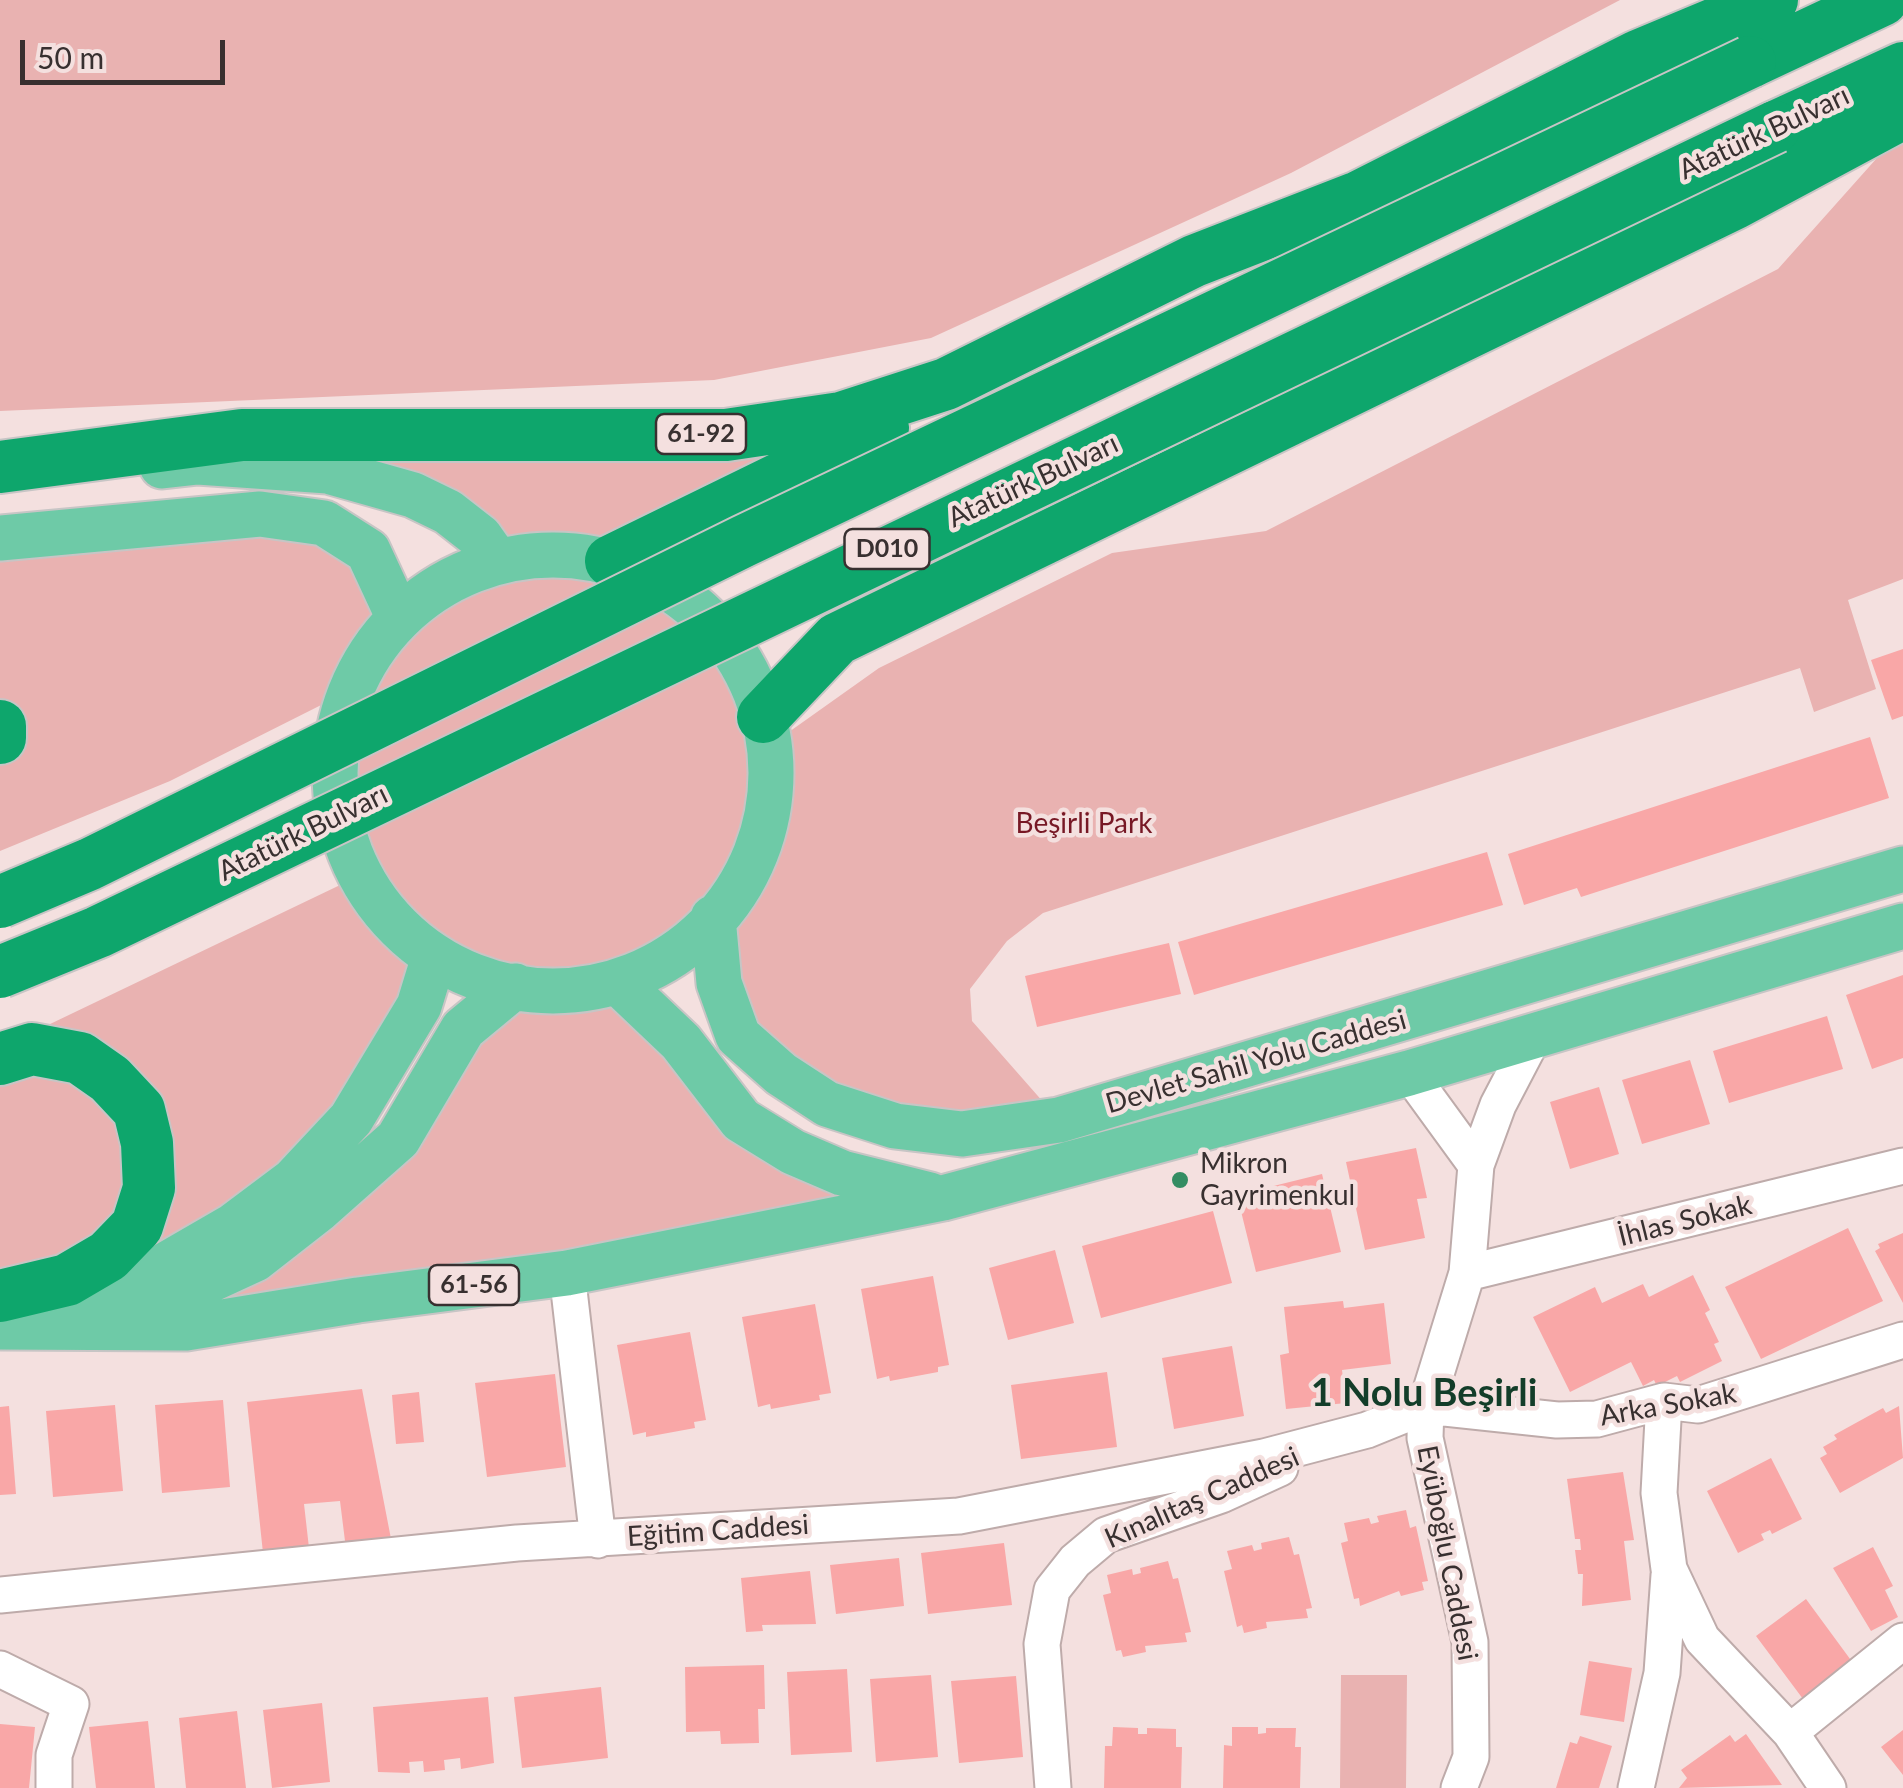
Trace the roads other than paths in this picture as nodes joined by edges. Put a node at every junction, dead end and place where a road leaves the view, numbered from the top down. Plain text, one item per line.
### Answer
1 (1772, 0) edge
2 (1882, 0) edge
3 (1903, 68) edge
4 (1903, 113) edge
5 (1356, 198) junction
6 (0, 467) edge
7 (0, 482) edge
8 (0, 538) edge
9 (497, 560) junction
10 (611, 560) junction
11 (398, 618) junction
12 (763, 717) junction
13 (0, 726) edge
14 (0, 738) edge
15 (1903, 869) edge
16 (0, 902) edge
17 (714, 918) junction
18 (1903, 926) edge
19 (434, 957) junction
20 (0, 972) edge
21 (620, 984) junction
22 (515, 986) junction
23 (1534, 1036) junction
24 (0, 1058) edge
25 (1409, 1072) junction
26 (1476, 1165) junction
27 (1903, 1166) edge
28 (943, 1198) junction
29 (568, 1273) junction
30 (1466, 1273) junction
31 (6, 1317) edge
32 (1903, 1340) edge
33 (1664, 1401) junction
34 (1426, 1406) junction
35 (1328, 1440) junction
36 (598, 1540) junction
37 (1669, 1569) junction
38 (0, 1595) edge
39 (1903, 1641) edge
40 (0, 1668) edge
41 (1790, 1732) junction
42 (54, 1788) edge
43 (1053, 1788) edge
44 (1459, 1788) edge
45 (1636, 1788) edge
46 (1828, 1788) edge

1 - 5 highway
2 - 16 highway, D010, bridge
3 - 20 highway, Atatürk Bulvarı / D010, bridge
4 - 12 highway
5 - 6 highway, 61-92
5 - 10 highway
7 - 9 main road
8 - 11 main road
9 - 10 main road
9 - 11 main road
10 - 12 main road
11 - 19 main road
12 - 17 main road
13 - 14 highway
15 - 17 main road, Devlet Sahil Yolu Caddesi
17 - 21 main road
18 - 23 main road, Devlet Sahil Yolu Caddesi
19 - 22 main road
19 - 31 main road
21 - 22 main road
21 - 28 main road, Devlet Sahil Yolu Caddesi
22 - 31 main road
23 - 25 main road, Devlet Sahil Yolu Caddesi
23 - 26 street, Eyüboğlu Caddesi
24 - 31 highway
25 - 26 street
25 - 28 main road, Devlet Sahil Yolu Caddesi
26 - 30 street, Eyüboğlu Caddesi
27 - 30 street, İhlas Sokak
28 - 29 main road, Devlet Sahil Yolu Caddesi / 61-56
29 - 31 main road, Devlet Sahil Yolu Caddesi / 61-56
29 - 36 street
30 - 34 street, Eyüboğlu Caddesi
32 - 33 street, Arka Sokak
33 - 34 street, Arka Sokak
33 - 37 street
34 - 35 street, Eğitim Caddesi
34 - 44 street, Eyüboğlu Caddesi
35 - 36 street, Eğitim Caddesi
35 - 43 street, Kınalıtaş Caddesi
36 - 38 street, Eğitim Caddesi
37 - 41 street
37 - 45 street
39 - 41 street
40 - 42 street
41 - 46 street

